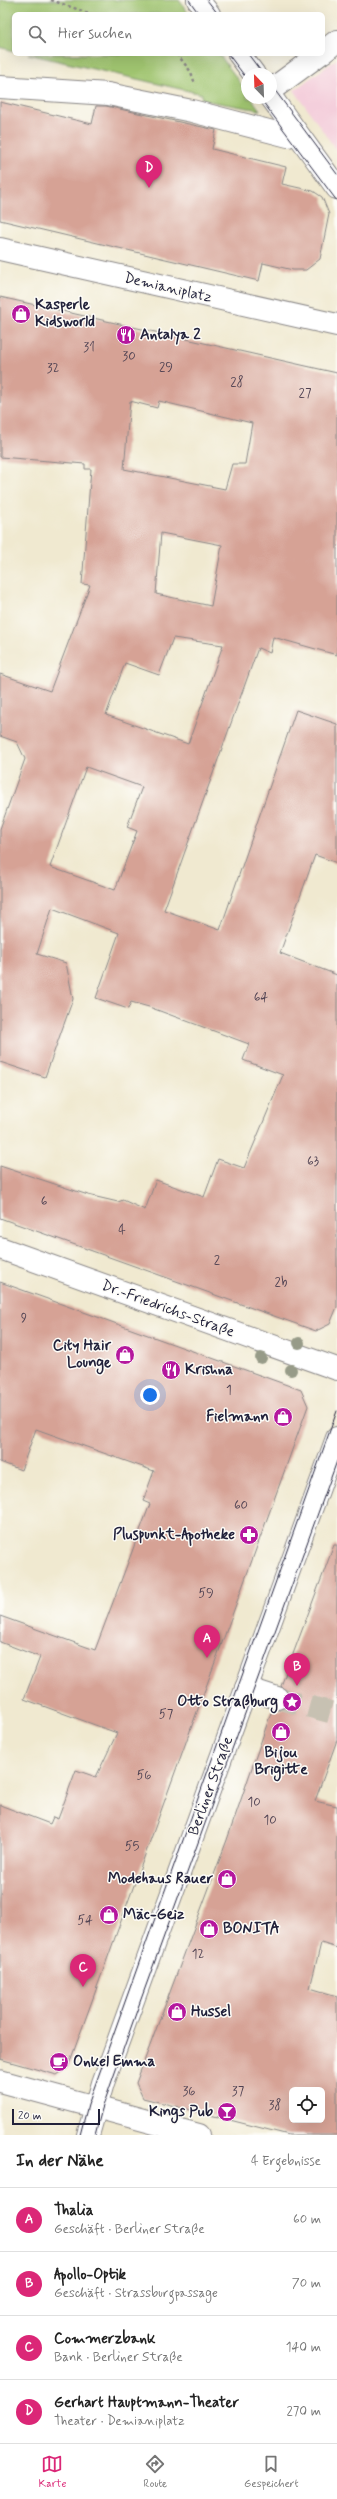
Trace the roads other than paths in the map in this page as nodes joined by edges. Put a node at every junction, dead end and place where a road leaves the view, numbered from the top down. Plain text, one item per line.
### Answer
1 (198, 0) edge
2 (207, 12) edge
3 (337, 41) edge
4 (325, 50) edge
5 (240, 56) edge
6 (317, 56) edge
7 (250, 68) edge
8 (277, 86) edge
9 (0, 87) edge
10 (276, 104) edge
11 (296, 132) junction
12 (337, 188) edge
13 (0, 249) edge
14 (337, 325) edge
15 (0, 1248) edge
16 (337, 1369) edge
17 (337, 1438) edge
18 (246, 1688) junction
19 (277, 1698) tunnel mouth
20 (0, 2082) edge
21 (95, 2106) junction
22 (88, 2135) edge
23 (199, 2135) edge

1 - 2 street
3 - 4 street
5 - 7 street
6 - 8 street
9 - 11 street
10 - 11 street
11 - 12 street
13 - 14 street, Demianiplatz
15 - 16 street, Dr.-Friedrichs-Straße
17 - 18 street, Berliner Straße
18 - 19 street
18 - 21 street, Berliner Straße
20 - 21 street
21 - 22 street, Berliner Straße
21 - 23 street

